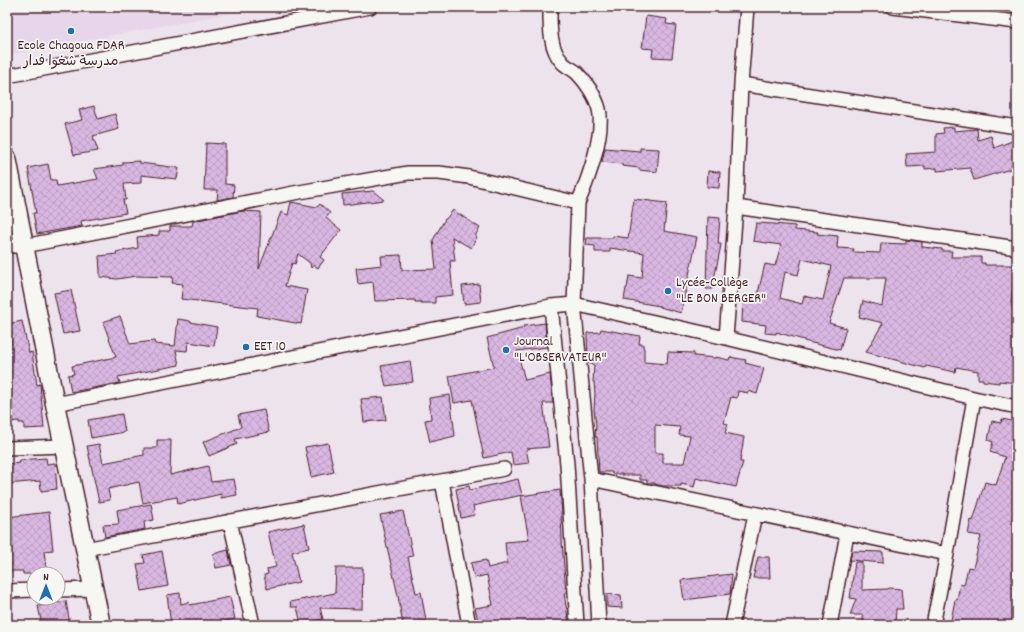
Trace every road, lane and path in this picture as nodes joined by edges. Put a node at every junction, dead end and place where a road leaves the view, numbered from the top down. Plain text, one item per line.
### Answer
1 (370, 7) edge
2 (550, 7) edge
3 (747, 7) edge
4 (893, 7) edge
5 (1017, 22) edge
6 (7, 76) edge
7 (741, 84) junction
8 (1017, 127) edge
9 (7, 158) edge
10 (578, 203) junction
11 (736, 207) junction
12 (15, 246) edge
13 (1017, 248) edge
14 (574, 304) junction
15 (551, 306) junction
16 (726, 338) junction
17 (974, 398) junction
18 (55, 404) junction
19 (1017, 407) edge
20 (64, 446) junction
21 (7, 448) edge
22 (504, 469) dead end
23 (591, 479) junction
24 (442, 481) junction
25 (755, 514) junction
26 (230, 521) junction
27 (847, 534) junction
28 (85, 549) junction
29 (946, 554) junction
30 (94, 589) junction
31 (26, 590) edge
32 (66, 590) edge
33 (7, 591) edge
34 (599, 624) edge
35 (101, 625) edge
36 (253, 625) edge
37 (469, 625) edge
38 (577, 625) edge
39 (732, 625) edge
40 (830, 625) edge
41 (933, 625) edge

1 - 6 street
2 - 10 street
3 - 7 street
4 - 5 street
7 - 8 street
7 - 11 street
9 - 12 street
10 - 12 street
10 - 14 street
11 - 13 street
11 - 16 street
12 - 18 street
14 - 15 street
14 - 16 street
14 - 23 street
15 - 18 street
15 - 38 street
16 - 17 street
17 - 19 street
17 - 29 street
18 - 20 street
20 - 21 street
20 - 28 street
22 - 24 street
23 - 25 street
23 - 34 street
24 - 26 street
24 - 37 street
25 - 27 street
25 - 39 street
26 - 28 street
26 - 36 street
27 - 29 street
27 - 40 street
28 - 30 street
29 - 41 street
30 - 32 street
30 - 35 street
31 - 33 street
34 - 38 street

